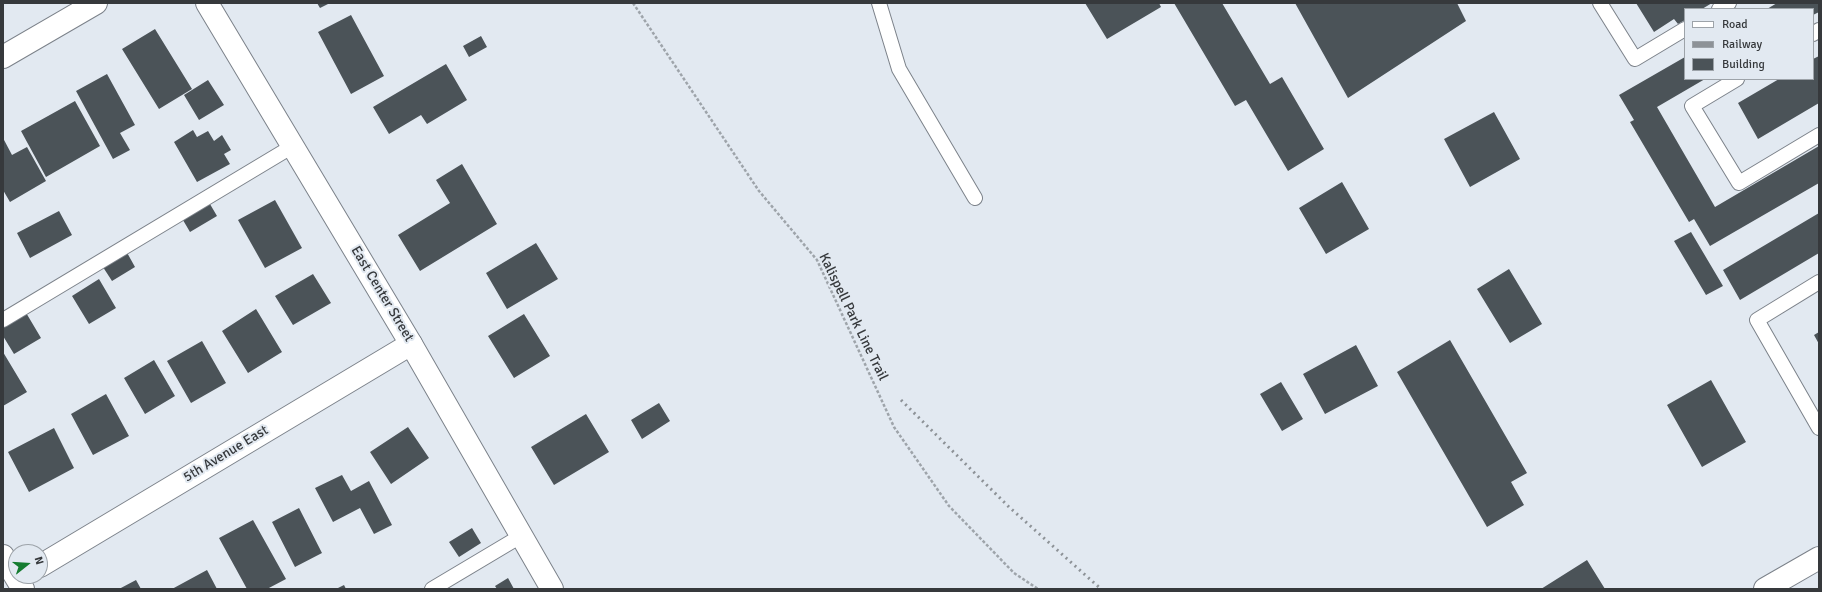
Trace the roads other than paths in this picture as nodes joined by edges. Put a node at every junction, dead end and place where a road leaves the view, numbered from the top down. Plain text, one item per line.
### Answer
1 (96, 3) edge
2 (207, 3) edge
3 (878, 3) edge
4 (1600, 3) edge
5 (1684, 30) edge
6 (3, 57) edge
7 (1735, 80) edge
8 (1819, 135) edge
9 (293, 146) junction
10 (975, 198) dead end
11 (1819, 282) edge
12 (3, 320) edge
13 (411, 344) junction
14 (1819, 428) edge
15 (521, 536) junction
16 (3, 556) edge
17 (1819, 558) edge
18 (48, 561) edge
19 (8, 566) edge
20 (1774, 587) edge
21 (432, 589) edge
22 (552, 589) edge

1 - 6 street
2 - 9 street, East Center Street
3 - 10 lane
4 - 5 lane
7 - 8 lane
9 - 12 lane
9 - 13 street, East Center Street
11 - 14 lane
13 - 15 street, East Center Street
13 - 18 street, 5th Avenue East
15 - 21 lane
15 - 22 street, East Center Street
16 - 19 street
17 - 20 street

